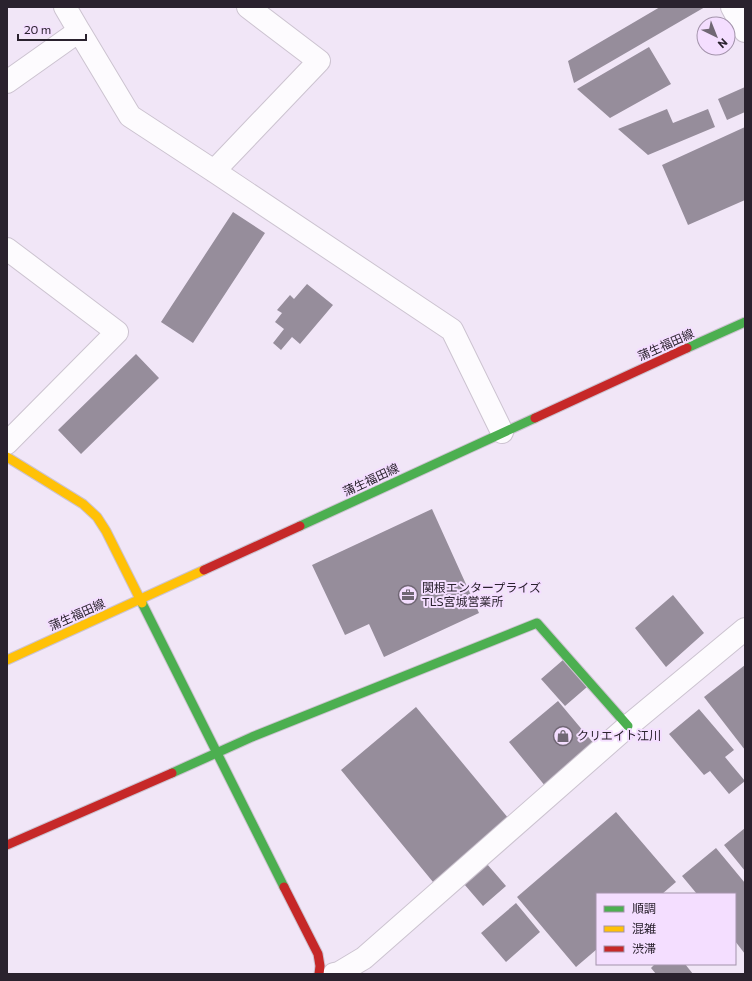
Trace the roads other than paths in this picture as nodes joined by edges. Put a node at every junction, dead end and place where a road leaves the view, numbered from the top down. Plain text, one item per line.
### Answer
1 (65, 7) edge
2 (248, 7) edge
3 (732, 7) edge
4 (79, 31) junction
5 (745, 31) edge
6 (7, 82) edge
7 (214, 171) junction
8 (7, 249) edge
9 (745, 322) edge
10 (502, 432) junction
11 (7, 443) edge
12 (7, 458) edge
13 (140, 600) junction
14 (745, 629) edge
15 (7, 660) edge
16 (628, 726) junction
17 (218, 753) junction
18 (7, 845) edge
19 (318, 974) edge
20 (334, 974) edge

1 - 4 street
2 - 7 street
3 - 5 street
4 - 6 street
4 - 7 street
7 - 10 street
8 - 11 street
9 - 10 street, 蒲生福田線
10 - 13 street, 蒲生福田線
12 - 13 street
13 - 15 street, 蒲生福田線
13 - 17 street
14 - 16 street
16 - 17 street
16 - 20 street
17 - 18 street
17 - 19 street

